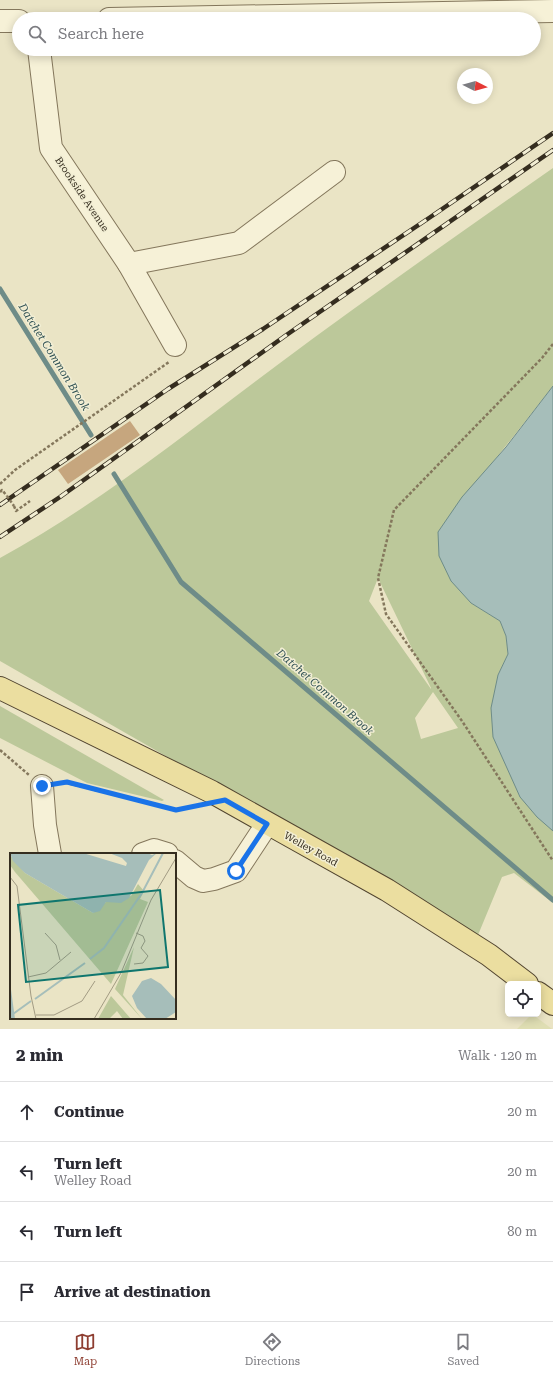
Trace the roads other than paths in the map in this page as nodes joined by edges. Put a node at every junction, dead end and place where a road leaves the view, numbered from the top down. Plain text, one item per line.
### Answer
1 (553, 11) edge
2 (498, 12) edge
3 (0, 21) edge
4 (12, 21) edge
5 (40, 56) edge
6 (334, 172) dead end
7 (129, 264) junction
8 (175, 345) road end
9 (0, 688) edge
10 (42, 786) road end
11 (267, 824) junction
12 (50, 853) edge
13 (146, 853) edge
14 (164, 853) edge
15 (176, 862) edge
16 (523, 981) edge
17 (541, 995) edge
18 (553, 1004) edge

1 - 2 street
3 - 4 street
5 - 7 street, Brookside Avenue
6 - 7 street
7 - 8 street, Brookside Avenue
9 - 11 main road, Welley Road
10 - 12 street
11 - 15 street
11 - 16 main road, Welley Road
13 - 14 street
17 - 18 main road

